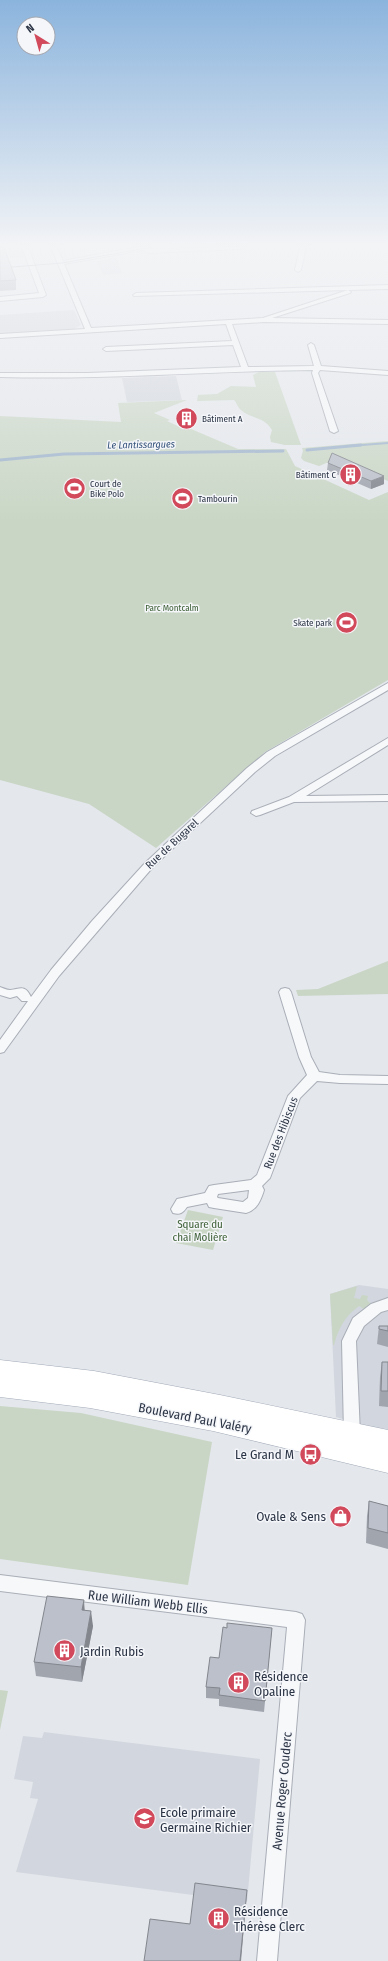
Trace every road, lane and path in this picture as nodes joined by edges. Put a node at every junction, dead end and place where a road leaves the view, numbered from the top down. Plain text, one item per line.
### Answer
1 (234, 339) edge
2 (236, 343) junction
3 (311, 344) dead end
4 (106, 349) dead end
5 (242, 368) junction
6 (315, 368) junction
7 (0, 371) edge
8 (388, 373) edge
9 (0, 374) edge
10 (49, 375) junction
11 (334, 431) dead end
12 (388, 686) edge
13 (388, 741) edge
14 (388, 798) edge
15 (293, 799) junction
16 (256, 814) dead end
17 (5, 992) edge
18 (284, 992) dead end
19 (30, 999) junction
20 (0, 1049) edge
21 (314, 1076) junction
22 (388, 1080) edge
23 (254, 1186) junction
24 (210, 1197) junction
25 (178, 1209) dead end
26 (388, 1304) edge
27 (0, 1370) edge
28 (0, 1386) edge
29 (352, 1434) junction
30 (388, 1441) edge
31 (388, 1462) edge
32 (0, 1584) edge
33 (296, 1620) joint
34 (267, 1961) edge

1 - 2 street
2 - 4 street
2 - 5 street
3 - 6 street
5 - 6 street
5 - 10 street
6 - 8 street
6 - 11 street
7 - 10 street
9 - 10 street
12 - 19 street, Rue de Bugarel
13 - 15 street
14 - 15 street
15 - 16 street
17 - 19 street
18 - 21 street
19 - 20 street, Rue de Bugarel
21 - 22 street
21 - 23 street, Rue des Hibiscus
23 - 24 street
23 - 24 street, Rue des Hibiscus
24 - 25 street
26 - 29 street
27 - 29 main road, Boulevard Paul Valéry
28 - 31 main road, Boulevard Paul Valéry
29 - 30 main road, Boulevard Paul Valéry
32 - 33 street, Rue William Webb Ellis
33 - 34 street, Avenue Roger Couderc

